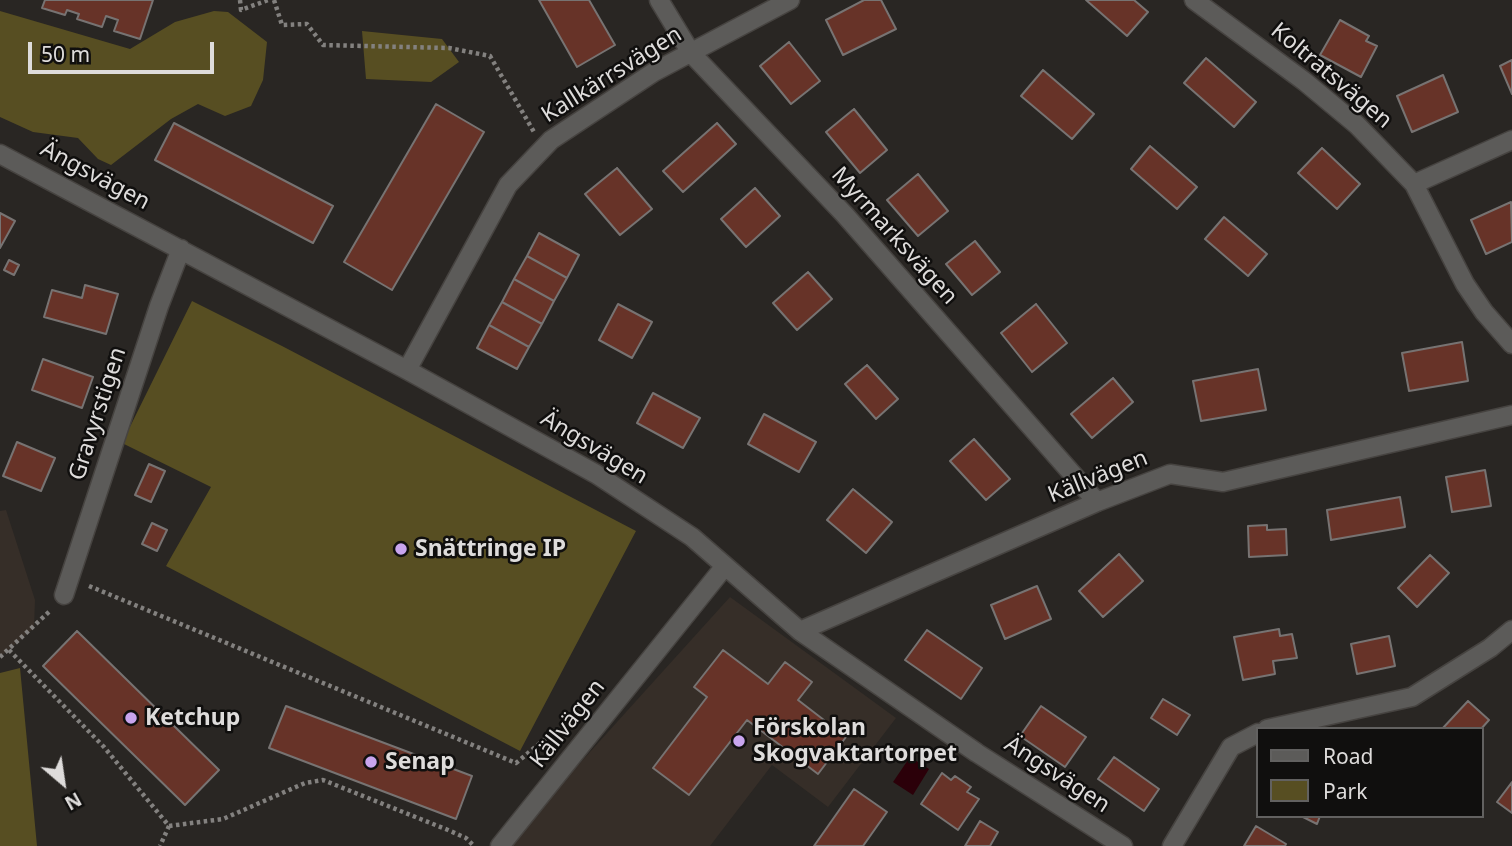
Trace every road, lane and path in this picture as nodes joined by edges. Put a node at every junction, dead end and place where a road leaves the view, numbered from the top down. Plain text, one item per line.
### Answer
1 (240, 0) edge
2 (268, 0) edge
3 (274, 0) edge
4 (659, 0) edge
5 (790, 0) edge
6 (1194, 0) edge
7 (691, 53) junction
8 (1512, 141) edge
9 (543, 148) junction
10 (0, 155) edge
11 (1414, 184) junction
12 (181, 249) junction
13 (1512, 344) edge
14 (407, 370) junction
15 (1512, 415) edge
16 (1097, 502) junction
17 (725, 566) junction
18 (64, 595) junction
19 (1512, 630) edge
20 (800, 631) junction
21 (9, 650) junction
22 (0, 657) edge
23 (1276, 727) edge
24 (556, 730) dead end
25 (1256, 734) edge
26 (169, 826) junction
27 (160, 846) edge
28 (474, 846) edge
29 (501, 846) edge
30 (1123, 846) edge
31 (1172, 846) edge

1 - 2 path
3 - 9 path
4 - 7 street, Myrmarksvägen
5 - 7 street, Kallkärrsvägen
6 - 11 street, Koltratsvägen
7 - 9 street, Kallkärrsvägen
7 - 16 street, Myrmarksvägen
8 - 11 street
9 - 14 street, Kallkärrsvägen
10 - 12 street, Ängsvägen
11 - 13 street, Koltratsvägen
12 - 14 street, Ängsvägen
12 - 18 street, Gravyrstigen
14 - 17 street, Ängsvägen
15 - 16 street, Källvägen
16 - 20 street, Källvägen
17 - 20 street, Ängsvägen
17 - 29 street, Källvägen
18 - 21 path
18 - 24 path
19 - 23 street
20 - 30 street, Ängsvägen
21 - 22 path
21 - 26 path
25 - 31 street
26 - 27 path
26 - 28 path

